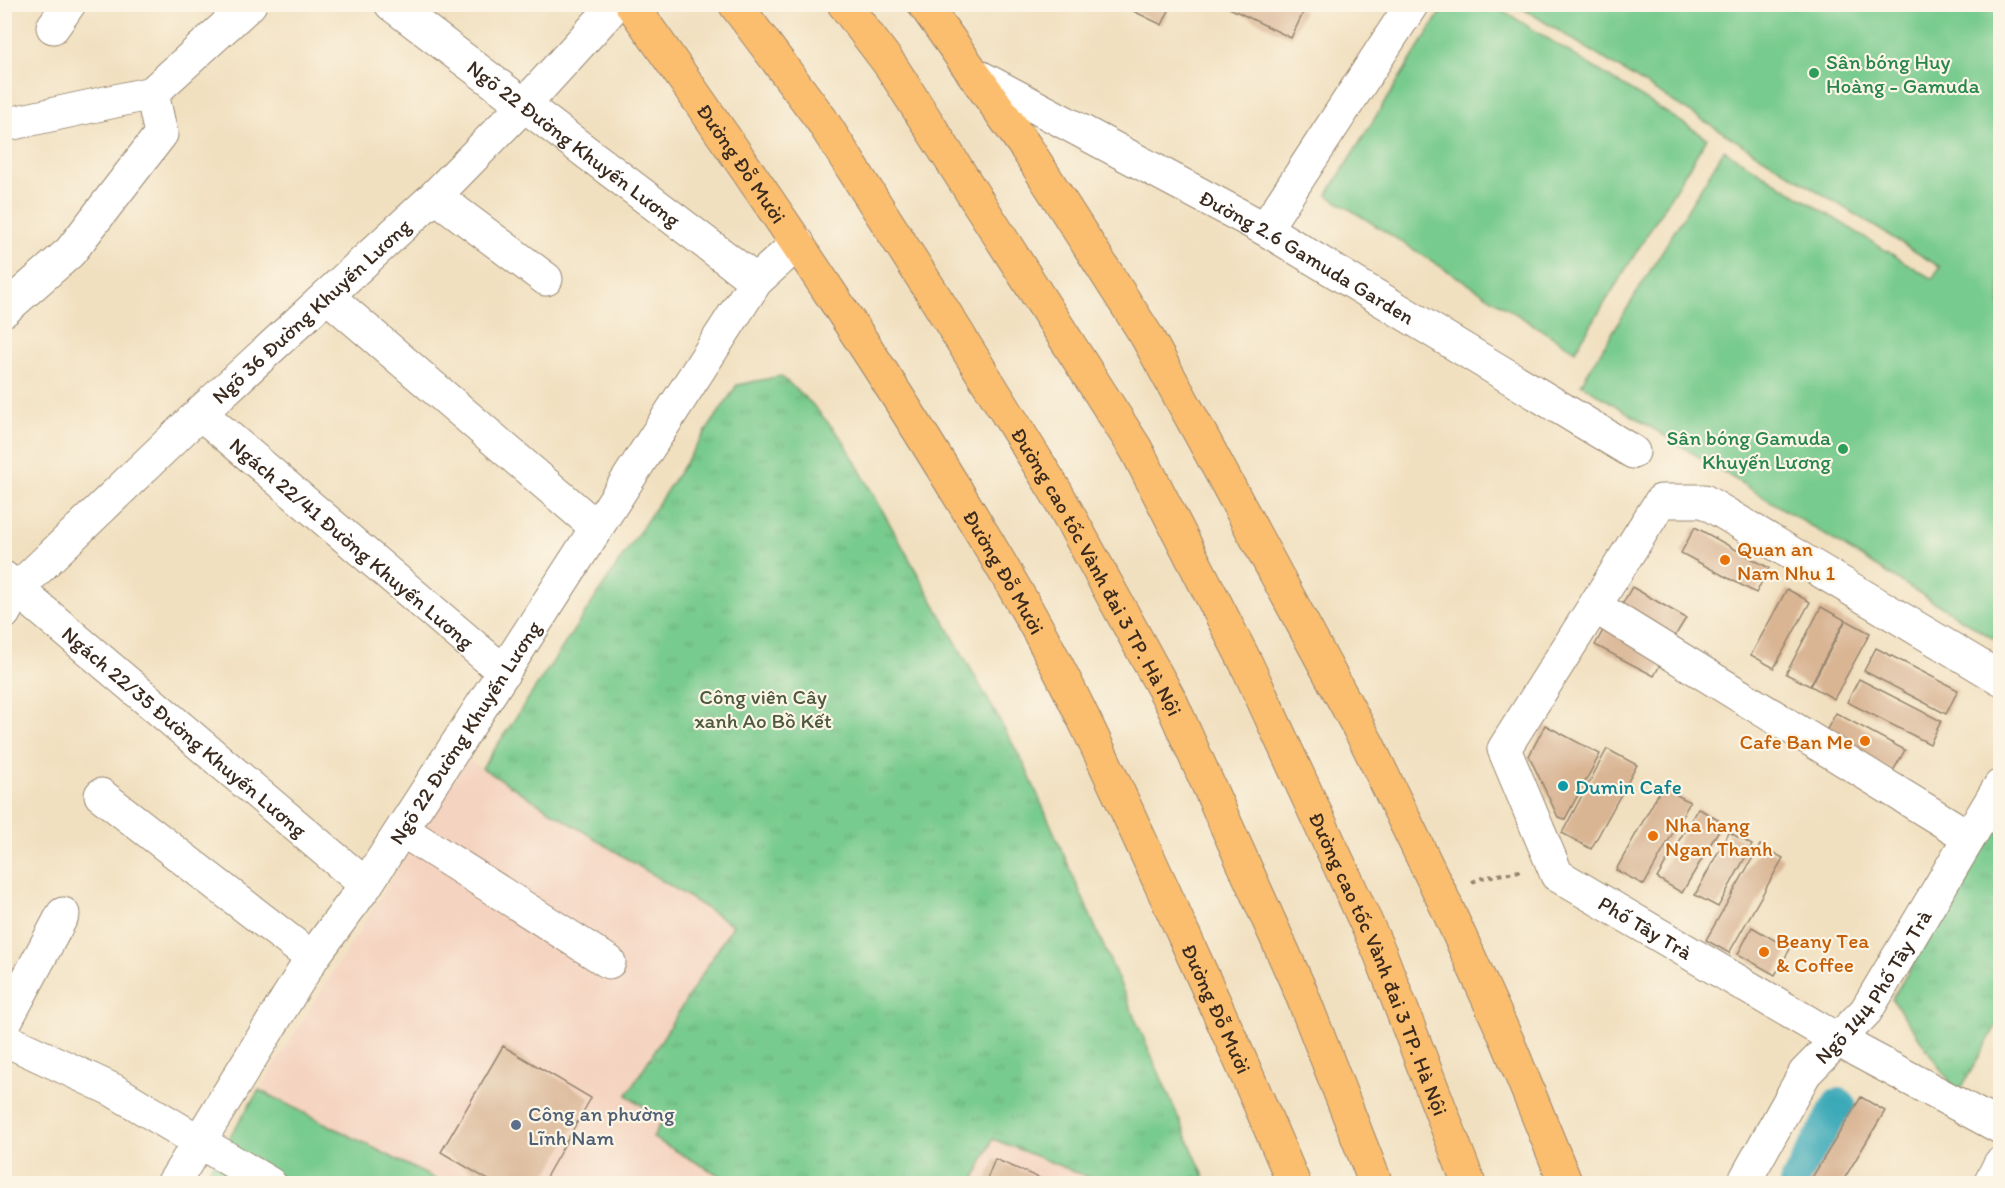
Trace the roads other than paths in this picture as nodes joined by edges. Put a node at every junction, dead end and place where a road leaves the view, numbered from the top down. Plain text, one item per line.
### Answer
1 (250, 4) edge
2 (391, 4) edge
3 (616, 4) edge
4 (632, 4) edge
5 (735, 4) edge
6 (844, 4) edge
7 (924, 4) edge
8 (1412, 4) edge
9 (974, 74) junction
10 (152, 93) junction
11 (525, 105) junction
12 (4, 125) edge
13 (435, 196) junction
14 (1265, 230) junction
15 (798, 243) junction
16 (546, 279) dead end
17 (756, 281) junction
18 (327, 296) junction
19 (4, 310) edge
20 (200, 413) junction
21 (1633, 452) dead end
22 (597, 528) junction
23 (9, 593) edge
24 (1596, 607) junction
25 (504, 672) junction
26 (2001, 678) edge
27 (2001, 786) edge
28 (101, 795) dead end
29 (402, 830) junction
30 (1970, 837) junction
31 (366, 885) junction
32 (63, 914) dead end
33 (312, 958) junction
34 (609, 962) dead end
35 (4, 1024) edge
36 (4, 1039) edge
37 (1838, 1040) junction
38 (2001, 1127) edge
39 (200, 1143) junction
40 (2001, 1164) edge
41 (173, 1184) edge
42 (270, 1184) edge
43 (1294, 1184) edge
44 (1376, 1184) edge
45 (1469, 1184) edge
46 (1566, 1184) edge
47 (1743, 1184) edge
48 (1990, 1184) edge

1 - 10 street
2 - 11 street, Ngõ 22 Đường Khuyến Lương
3 - 11 street, Ngõ 36 Đường Khuyến Lương
4 - 15 main road, Đường Đỗ Mười
5 - 44 main road, Đường cao tốc Vành đai 3 TP. Hà Nội
6 - 45 main road, Đường cao tốc Vành đai 3 TP. Hà Nội
7 - 9 main road
8 - 14 street
9 - 14 street, Đường 2.6 Gamuda Garden
9 - 46 main road
10 - 12 street
10 - 19 street
11 - 13 street, Ngõ 36 Đường Khuyến Lương
11 - 17 street, Ngõ 22 Đường Khuyến Lương
13 - 16 street
13 - 18 street, Ngõ 36 Đường Khuyến Lương
14 - 21 street, Đường 2.6 Gamuda Garden
15 - 17 street, Ngõ 22 Đường Khuyến Lương
15 - 43 main road, Đường Đỗ Mười
17 - 22 street, Ngõ 22 Đường Khuyến Lương
18 - 20 street, Ngõ 36 Đường Khuyến Lương
18 - 22 street
20 - 23 street, Ngõ 36 Đường Khuyến Lương
20 - 25 street, Ngách 22/41 Đường Khuyến Lương
22 - 25 street, Ngõ 22 Đường Khuyến Lương
23 - 31 street, Ngách 22/35 Đường Khuyến Lương
24 - 26 street
24 - 30 street
24 - 37 street, Phố Tây Trà
25 - 29 street, Ngõ 22 Đường Khuyến Lương
27 - 30 street, Ngõ 144 Phố Tây Trà
28 - 33 street
29 - 31 street, Ngõ 22 Đường Khuyến Lương
29 - 34 street
30 - 37 street, Ngõ 144 Phố Tây Trà
31 - 33 street, Ngõ 22 Đường Khuyến Lương
32 - 35 street
33 - 39 street, Ngõ 22 Đường Khuyến Lương
36 - 39 street
37 - 38 street, Phố Tây Trà
37 - 47 street, Ngõ 144 Phố Tây Trà
39 - 41 street, Ngõ 22 Đường Khuyến Lương
39 - 42 street
40 - 48 street

